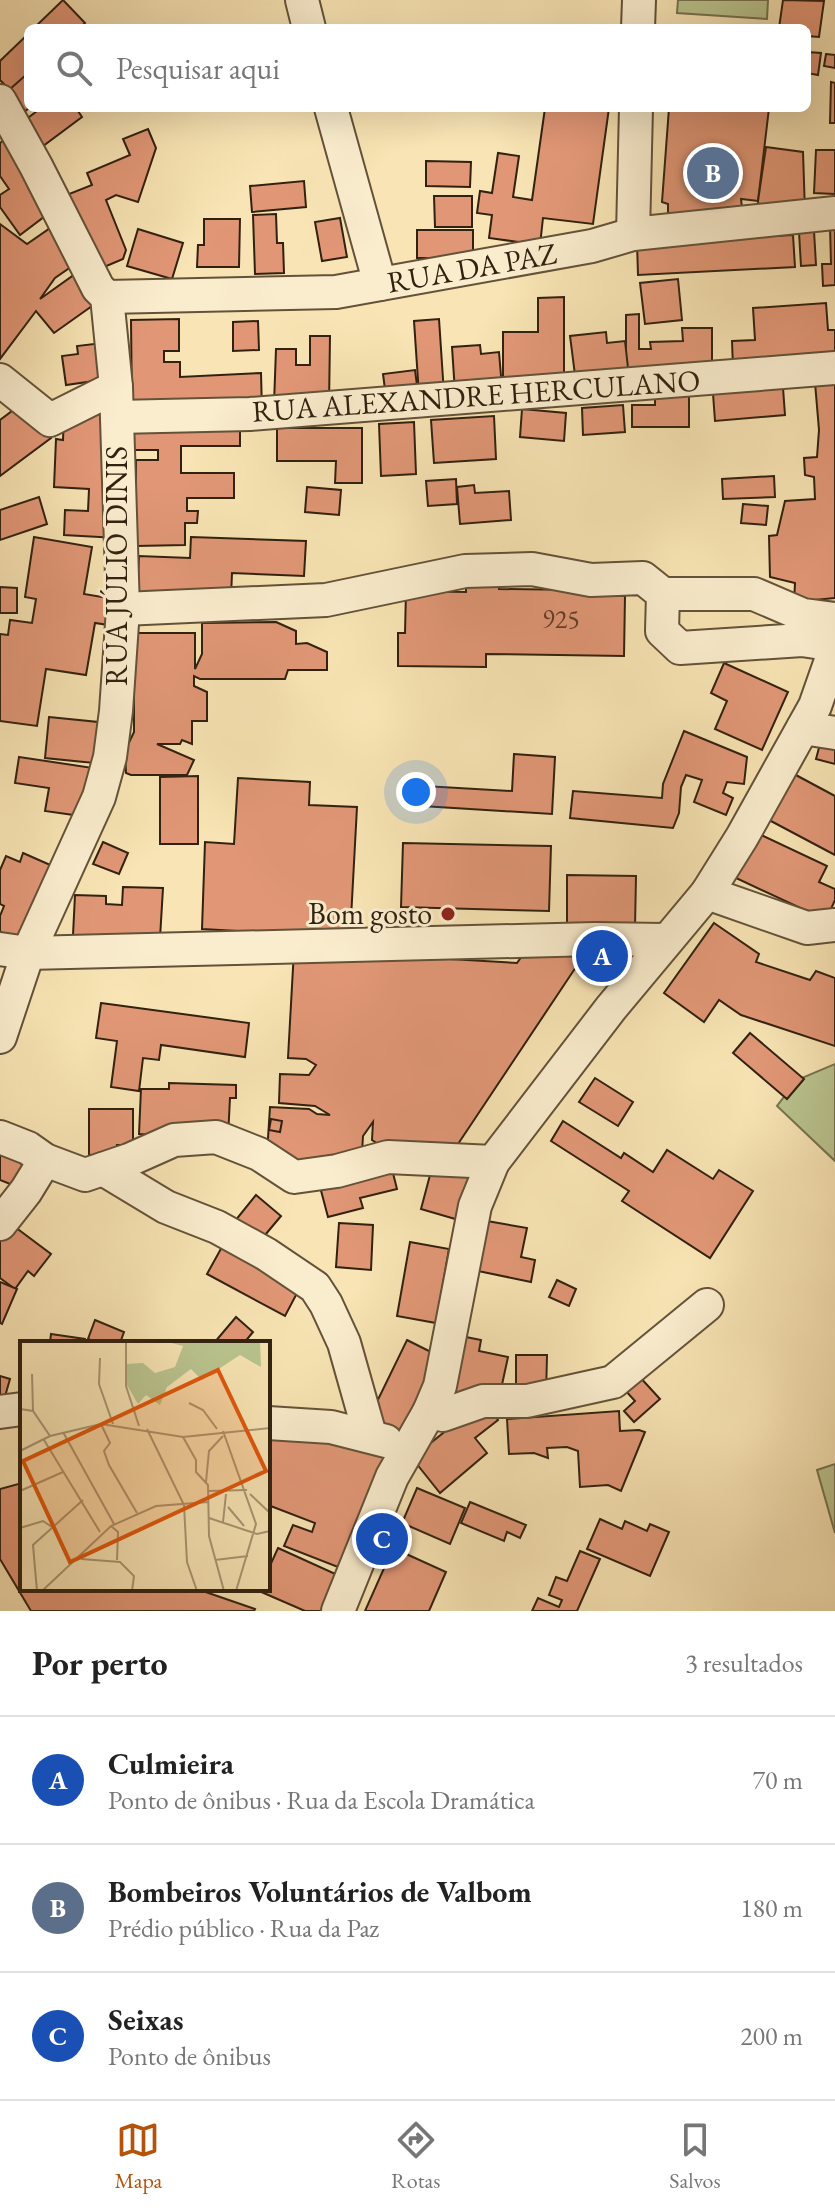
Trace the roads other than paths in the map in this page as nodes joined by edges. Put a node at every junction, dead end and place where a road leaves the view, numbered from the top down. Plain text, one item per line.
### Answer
1 (302, 0) edge
2 (639, 0) edge
3 (308, 24) edge
4 (638, 24) edge
5 (0, 101) edge
6 (332, 112) edge
7 (636, 112) edge
8 (835, 213) edge
9 (633, 234) junction
10 (380, 284) junction
11 (107, 297) junction
12 (835, 368) edge
13 (0, 380) edge
14 (116, 402) junction
15 (663, 594) junction
16 (123, 609) junction
17 (835, 619) edge
18 (835, 647) edge
19 (803, 728) junction
20 (835, 733) edge
21 (707, 893) junction
22 (835, 925) edge
23 (665, 940) junction
24 (14, 951) edge
25 (0, 1037) edge
26 (0, 1137) edge
27 (45, 1160) junction
28 (493, 1162) junction
29 (103, 1169) junction
30 (0, 1224) edge
31 (707, 1305) dead end
32 (20, 1409) edge
33 (0, 1412) edge
34 (429, 1412) junction
35 (270, 1423) edge
36 (370, 1435) junction
37 (407, 1450) junction
38 (338, 1611) edge

1 - 3 street
2 - 4 street
5 - 11 street, RUA JÚLIO DINIS
6 - 10 street
7 - 9 street
8 - 9 street, RUA DA PAZ
9 - 10 street, RUA DA PAZ
10 - 11 street, RUA DA PAZ
11 - 14 street, RUA JÚLIO DINIS
12 - 14 street, RUA ALEXANDRE HERCULANO
13 - 14 street
14 - 16 street, RUA JÚLIO DINIS
15 - 16 street
15 - 17 street
15 - 18 street
16 - 24 street, RUA JÚLIO DINIS
18 - 19 street
19 - 20 street
19 - 21 street
21 - 22 street
21 - 23 street
23 - 24 street
23 - 28 street
24 - 25 street, RUA JÚLIO DINIS
26 - 27 street
27 - 29 street
27 - 30 street
28 - 29 street
28 - 34 street
29 - 36 street
31 - 34 street
32 - 33 street
34 - 37 street
35 - 36 street
36 - 37 street
37 - 38 street

